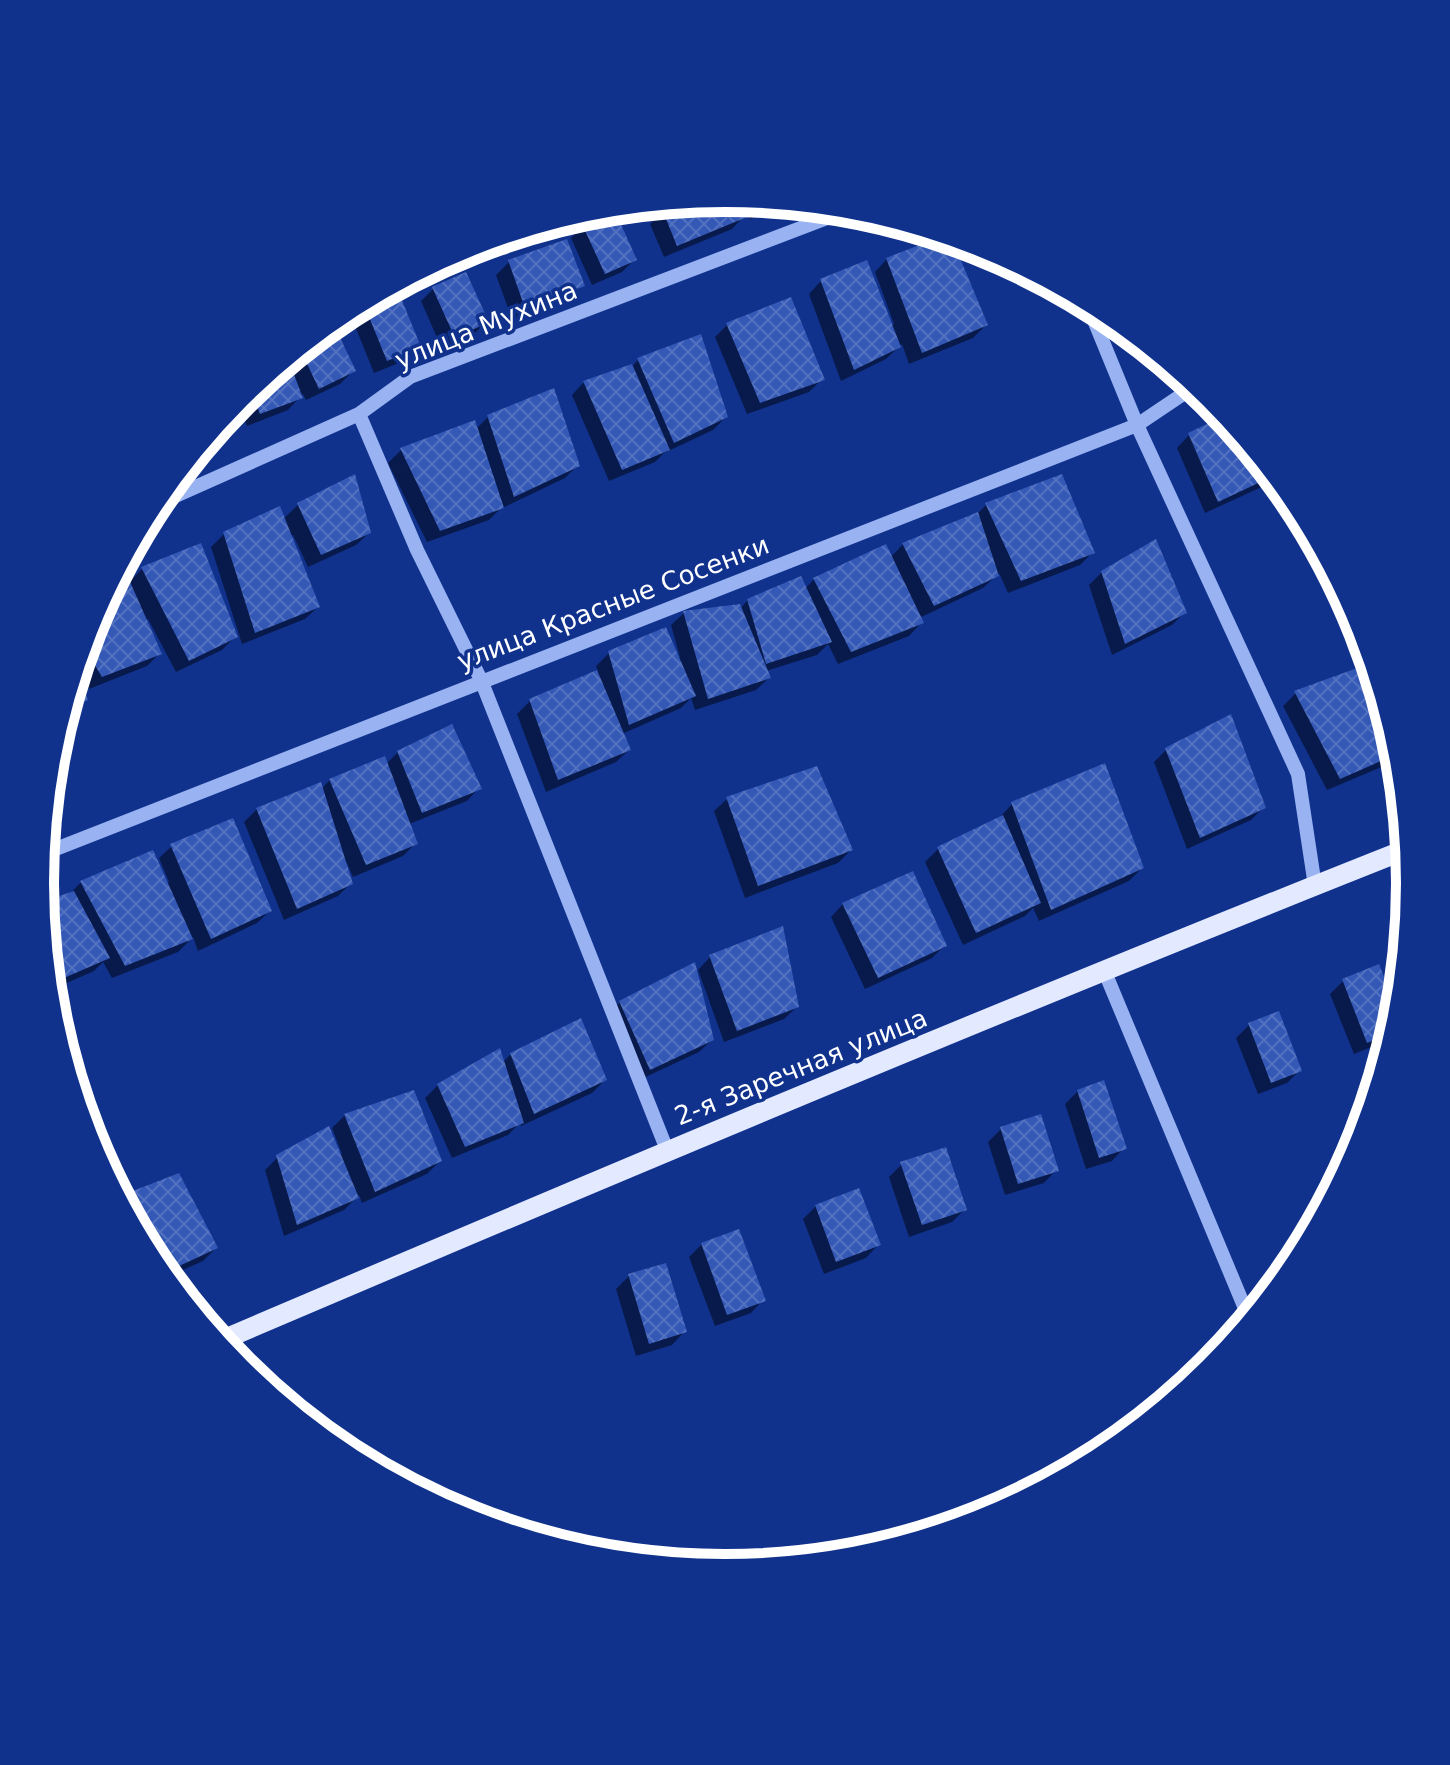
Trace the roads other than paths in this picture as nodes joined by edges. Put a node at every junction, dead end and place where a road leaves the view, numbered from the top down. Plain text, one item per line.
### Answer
1 (825, 219) edge
2 (1095, 323) edge
3 (1184, 394) edge
4 (359, 414) junction
5 (1137, 425) junction
6 (178, 495) edge
7 (481, 680) junction
8 (55, 849) edge
9 (1395, 854) edge
10 (1315, 886) junction
11 (1104, 970) junction
12 (667, 1150) junction
13 (1244, 1307) edge
14 (231, 1336) edge

1 - 4 street, улица Мухина
2 - 5 street
3 - 5 street, улица Красные Сосенки
4 - 6 street, улица Мухина
4 - 7 street
5 - 7 street, улица Красные Сосенки
5 - 10 street
7 - 8 street, улица Красные Сосенки
7 - 12 street
9 - 10 main road, 2-я Заречная улица
10 - 11 main road, 2-я Заречная улица
11 - 12 main road, 2-я Заречная улица
11 - 13 street
12 - 14 main road, 2-я Заречная улица

